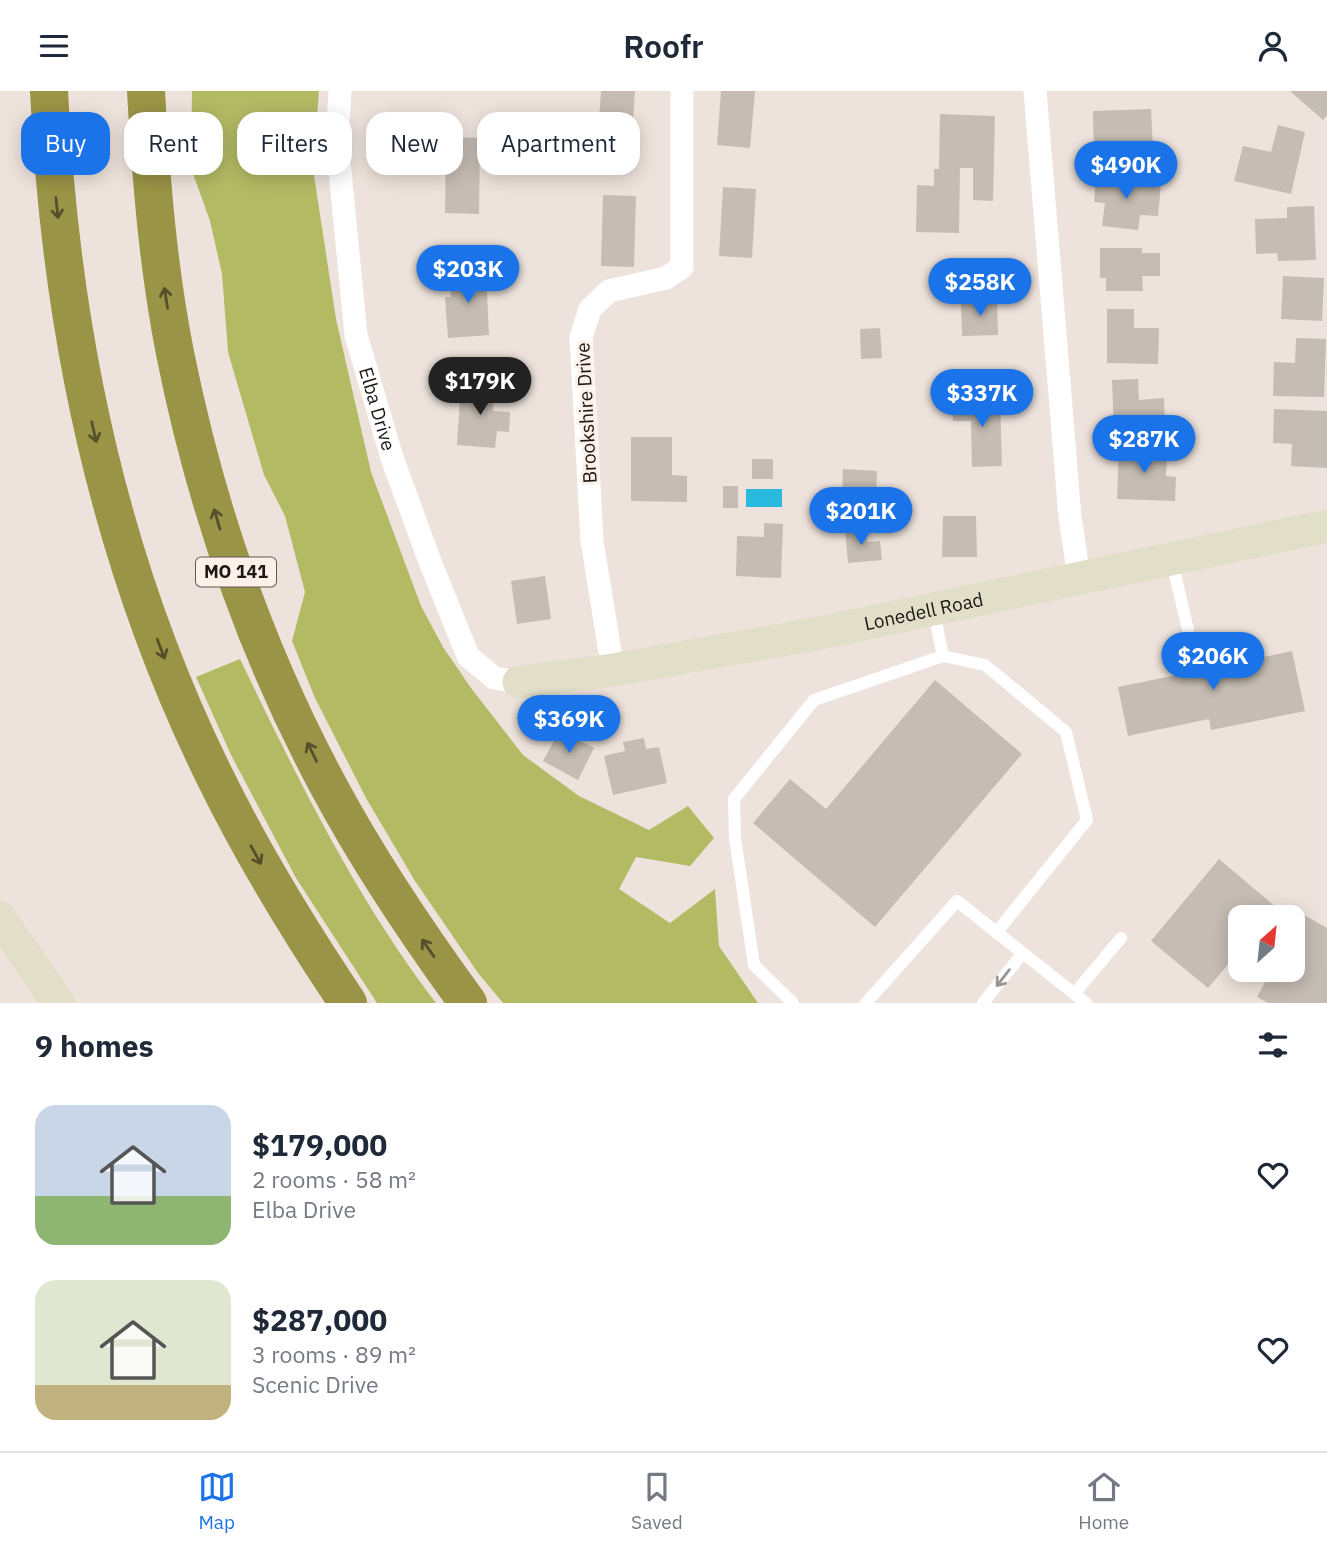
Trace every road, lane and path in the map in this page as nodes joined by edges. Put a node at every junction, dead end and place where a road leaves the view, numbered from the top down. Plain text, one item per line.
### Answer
1 (49, 91) edge
2 (146, 91) edge
3 (340, 91) edge
4 (682, 91) edge
5 (1035, 91) edge
6 (1327, 526) edge
7 (1171, 558) junction
8 (1079, 577) junction
9 (933, 609) junction
10 (1188, 630) dead end
11 (943, 656) junction
12 (613, 670) junction
13 (519, 682) joint
14 (0, 918) edge
15 (996, 933) junction
16 (1121, 938) dead end
17 (1022, 954) junction
18 (1074, 994) junction
19 (58, 1003) edge
20 (348, 1003) edge
21 (468, 1003) edge
22 (793, 1003) edge
23 (866, 1003) edge
24 (984, 1003) edge
25 (1086, 1003) edge

1 -> 20 highway
21 -> 2 highway, MO 141
3 - 13 street, Elba Drive
4 - 12 street, Brookshire Drive
5 - 8 street
6 - 7 street, Lonedell Road
7 - 8 street, Lonedell Road
7 - 10 lane
8 - 9 street, Lonedell Road
9 - 11 lane
9 - 12 street, Lonedell Road
11 - 15 lane
11 - 22 lane
12 - 13 street, Lonedell Road
14 - 19 street
15 - 17 lane
15 - 23 lane
16 - 18 lane
17 - 18 lane
17 -> 24 lane
18 - 25 lane

